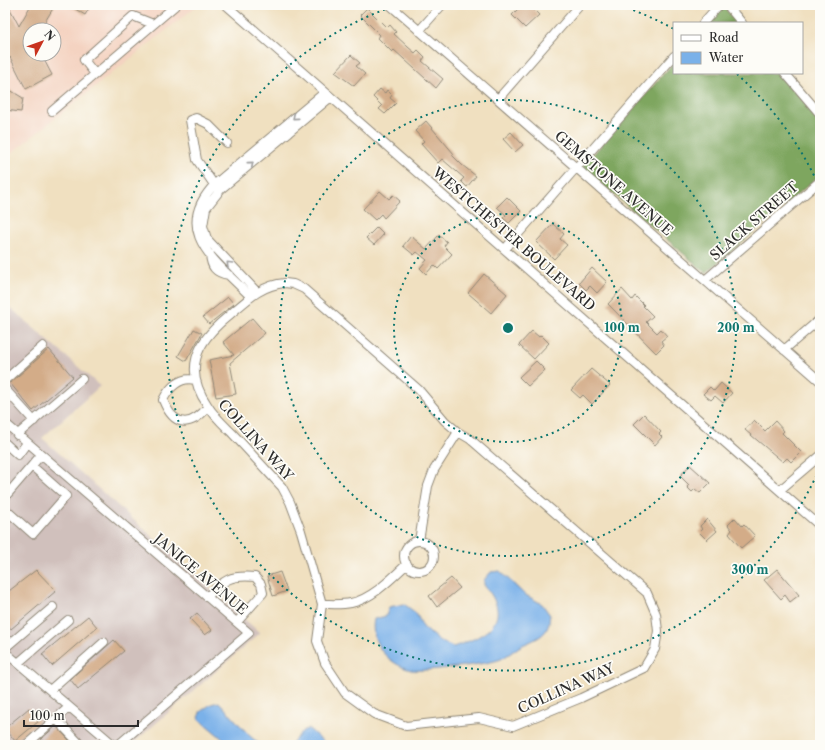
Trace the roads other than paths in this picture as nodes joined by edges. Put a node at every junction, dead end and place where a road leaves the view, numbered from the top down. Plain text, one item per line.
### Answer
1 (176, 5) edge
2 (226, 5) edge
3 (390, 5) edge
4 (442, 5) edge
5 (580, 5) edge
6 (719, 5) edge
7 (727, 5) edge
8 (704, 22) edge
9 (741, 22) edge
10 (153, 24) junction
11 (419, 31) junction
12 (673, 57) edge
13 (95, 74) junction
14 (786, 74) edge
15 (328, 94) junction
16 (498, 99) junction
17 (52, 111) dead end
18 (820, 114) edge
19 (227, 143) dead end
20 (576, 168) junction
21 (820, 182) edge
22 (217, 188) junction
23 (199, 219) junction
24 (505, 249) junction
25 (234, 277) junction
26 (704, 280) junction
27 (254, 295) junction
28 (820, 319) edge
29 (43, 346) dead end
30 (784, 350) junction
31 (82, 379) dead end
32 (5, 380) edge
33 (196, 380) junction
34 (820, 381) edge
35 (5, 389) edge
36 (208, 407) junction
37 (34, 421) junction
38 (5, 423) edge
39 (458, 432) junction
40 (17, 435) junction
41 (5, 443) edge
42 (27, 443) junction
43 (41, 456) junction
44 (820, 456) edge
45 (32, 466) junction
46 (780, 490) junction
47 (5, 497) edge
48 (5, 509) edge
49 (820, 526) edge
50 (419, 541) junction
51 (407, 564) junction
52 (207, 597) junction
53 (322, 604) junction
54 (53, 607) dead end
55 (68, 620) dead end
56 (237, 622) junction
57 (104, 642) dead end
58 (5, 648) edge
59 (5, 652) edge
60 (18, 663) junction
61 (50, 690) junction
62 (69, 707) junction
63 (56, 719) junction
64 (26, 745) edge
65 (77, 745) edge
66 (114, 745) edge
67 (118, 745) edge

1 - 10 street
2 - 15 street, WESTCHESTER BOULEVARD
3 - 11 street, GEMSTONE AVENUE
4 - 11 street
5 - 16 street
6 - 8 street
7 - 9 street
10 - 13 street
10 - 13 street
11 - 16 street, GEMSTONE AVENUE
12 - 20 street
13 - 17 street
14 - 18 street
15 - 22 street
15 - 24 street, WESTCHESTER BOULEVARD
16 - 20 street, GEMSTONE AVENUE
19 - 22 street
20 - 24 street
20 - 26 street, GEMSTONE AVENUE
21 - 26 street, SLACK STREET
22 - 23 street
25 -> 23 street
23 - 25 street
24 - 46 street, WESTCHESTER BOULEVARD
25 - 27 street
26 - 30 street, GEMSTONE AVENUE
27 - 33 street, COLLINA WAY
27 - 39 street, COLLINA WAY
28 - 30 street
29 - 32 street
30 - 34 street, GEMSTONE AVENUE
31 - 37 street
33 - 36 street, COLLINA WAY
33 - 36 street
35 - 37 street
36 - 53 street, COLLINA WAY
37 - 40 street
38 - 40 street, JANICE AVENUE
39 - 50 street
39 - 53 street, COLLINA WAY
40 - 42 street, JANICE AVENUE
41 - 42 street
42 - 43 street, JANICE AVENUE
43 - 45 street
43 - 52 street, JANICE AVENUE
44 - 46 street
45 - 47 street
45 - 48 street
46 - 49 street, WESTCHESTER BOULEVARD
50 - 51 street
50 - 51 street
51 - 53 street
52 - 56 street, JANICE AVENUE
52 - 56 street
54 - 58 street
55 - 60 street
56 - 67 street, JANICE AVENUE
57 - 61 street
59 - 60 street
60 - 61 street
61 - 62 street
62 - 63 street
62 - 66 street
63 - 64 street
63 - 65 street

